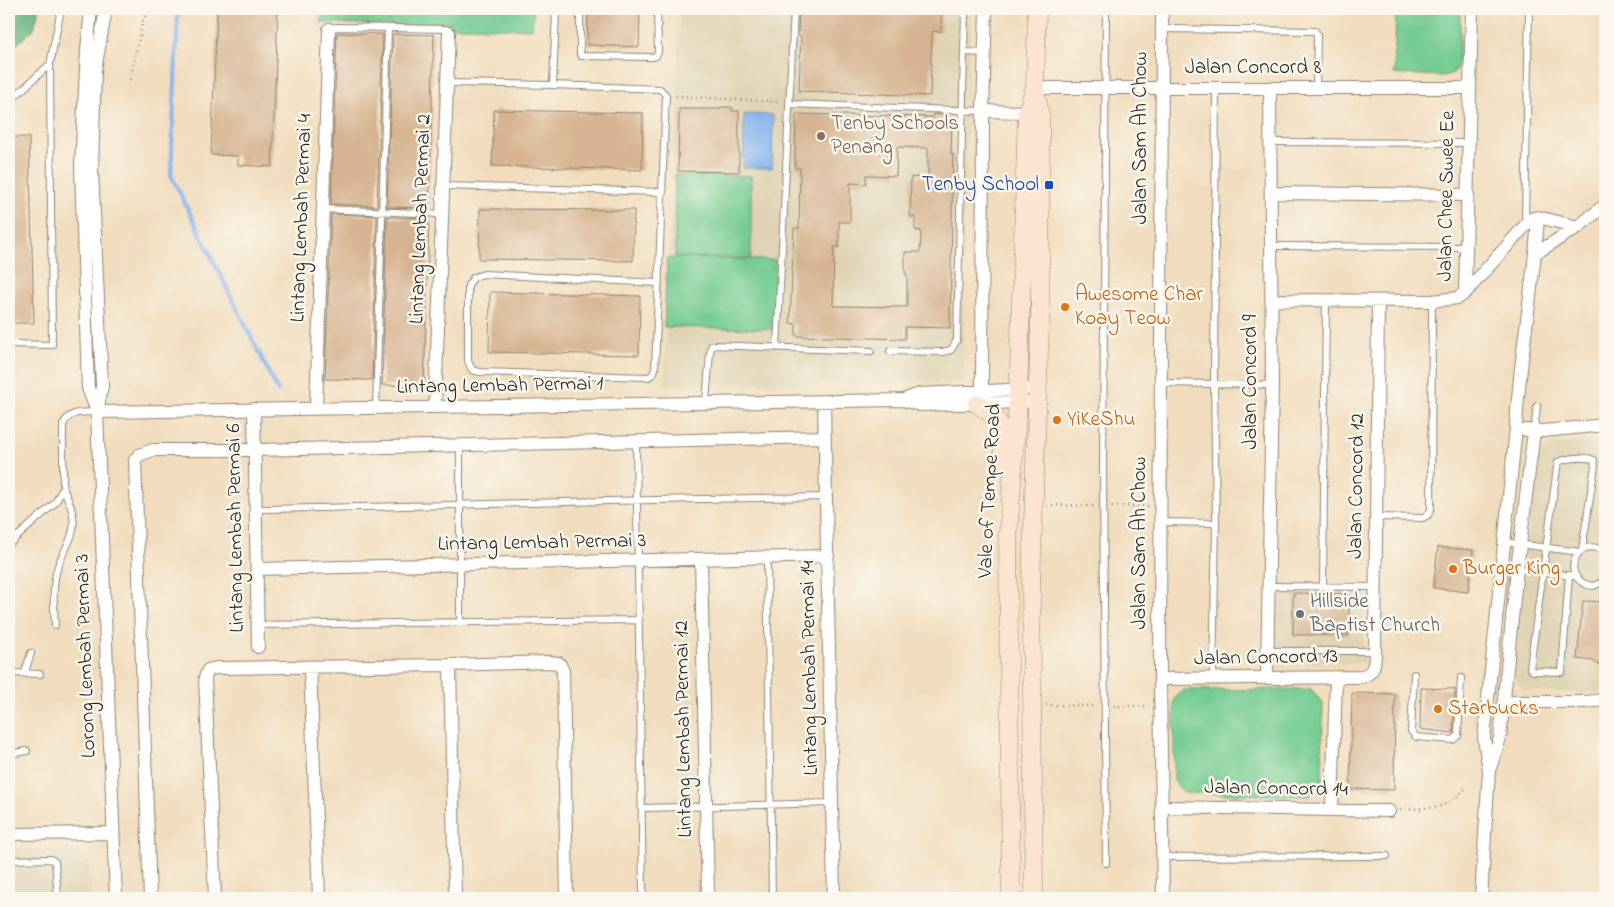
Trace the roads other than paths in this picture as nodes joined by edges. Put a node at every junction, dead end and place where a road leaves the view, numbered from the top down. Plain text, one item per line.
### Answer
1 (61, 9) edge
2 (91, 9) edge
3 (106, 9) edge
4 (556, 9) edge
5 (580, 9) edge
6 (657, 9) edge
7 (794, 9) edge
8 (965, 9) edge
9 (986, 9) edge
10 (1037, 9) edge
11 (1106, 9) edge
12 (1162, 9) edge
13 (1472, 9) edge
14 (1528, 9) edge
15 (388, 28) junction
16 (329, 29) joint
17 (1162, 29) junction
18 (449, 33) joint
19 (964, 52) junction
20 (984, 54) junction
21 (50, 64) junction
22 (446, 84) junction
23 (553, 84) junction
24 (1035, 88) junction
25 (1107, 88) junction
26 (1161, 88) junction
27 (1216, 88) junction
28 (1270, 88) junction
29 (1316, 88) junction
30 (1470, 88) junction
31 (9, 102) edge
32 (785, 103) junction
33 (962, 110) junction
34 (983, 111) junction
35 (1027, 112) junction
36 (1271, 142) junction
37 (1469, 143) junction
38 (443, 186) junction
39 (663, 192) junction
40 (1272, 193) junction
41 (1468, 195) junction
42 (1605, 205) edge
43 (322, 209) junction
44 (382, 211) junction
45 (442, 214) junction
46 (1538, 217) junction
47 (1525, 224) junction
48 (1578, 227) junction
49 (1272, 246) junction
50 (1466, 247) junction
51 (1536, 253) junction
52 (658, 283) junction
53 (1465, 293) junction
54 (1272, 300) junction
55 (1326, 301) junction
56 (1378, 301) junction
57 (1432, 301) junction
58 (9, 344) edge
59 (777, 347) junction
60 (871, 351) dead end
61 (890, 351) dead end
62 (1160, 384) junction
63 (1214, 384) junction
64 (1272, 385) junction
65 (1038, 395) junction
66 (1018, 396) junction
67 (979, 398) junction
68 (824, 401) junction
69 (706, 402) junction
70 (1537, 406) dead end
71 (376, 407) junction
72 (435, 407) junction
73 (316, 408) junction
74 (254, 409) junction
75 (97, 412) junction
76 (1605, 425) edge
77 (1516, 428) junction
78 (1534, 431) junction
79 (825, 437) junction
80 (636, 442) junction
81 (460, 445) junction
82 (255, 450) junction
83 (63, 488) junction
84 (826, 497) junction
85 (636, 499) junction
86 (461, 506) junction
87 (256, 509) junction
88 (1376, 517) junction
89 (1160, 522) junction
90 (1216, 523) junction
91 (1008, 536) junction
92 (1503, 542) junction
93 (9, 544) edge
94 (1520, 544) junction
95 (1545, 548) junction
96 (1581, 551) junction
97 (1605, 552) edge
98 (828, 556) junction
99 (767, 558) junction
100 (701, 559) junction
101 (638, 560) junction
102 (460, 565) junction
103 (257, 569) junction
104 (1517, 569) junction
105 (1542, 572) junction
106 (1573, 576) junction
107 (1605, 581) edge
108 (1269, 586) junction
109 (1323, 586) junction
110 (1376, 587) junction
111 (639, 620) junction
112 (460, 623) junction
113 (56, 624) dead end
114 (258, 625) junction
115 (258, 647) dead end
116 (1375, 650) junction
117 (1268, 651) junction
118 (32, 653) dead end
119 (450, 665) junction
120 (310, 666) junction
121 (25, 672) junction
122 (1371, 672) joint
123 (9, 673) edge
124 (40, 674) dead end
125 (1414, 674) dead end
126 (1267, 677) junction
127 (1336, 678) junction
128 (1461, 678) dead end
129 (1160, 679) junction
130 (1213, 679) junction
131 (1605, 700) edge
132 (1504, 702) junction
133 (27, 751) dead end
134 (9, 754) edge
135 (1489, 771) junction
136 (833, 803) junction
137 (770, 805) junction
138 (705, 807) junction
139 (1162, 807) junction
140 (642, 808) junction
141 (1332, 810) junction
142 (1389, 811) road end
143 (113, 833) junction
144 (9, 834) edge
145 (1387, 856) dead end
146 (1162, 857) junction
147 (9, 860) edge
148 (1106, 863) dead end
149 (58, 898) edge
150 (116, 898) edge
151 (150, 898) edge
152 (215, 898) edge
153 (319, 898) edge
154 (455, 898) edge
155 (566, 898) edge
156 (643, 898) edge
157 (708, 898) edge
158 (772, 898) edge
159 (834, 898) edge
160 (1011, 898) edge
161 (1034, 898) edge
162 (1163, 898) edge
163 (1481, 898) edge

1 - 21 lane
2 - 75 street
3 - 75 street
4 - 23 lane
5 - 6 lane
7 - 32 lane
8 - 19 lane
9 - 20 street
10 - 24 main road, Vale of Tempe Road
11 - 25 lane
12 - 17 street, Jalan Sam Ah Chow
13 - 30 street, Jalan Chee Swee Ee
14 - 47 lane
15 - 16 lane
15 - 18 lane
15 - 44 lane
16 - 43 street, Lintang Lembah Permai 4
17 - 26 street, Jalan Sam Ah Chow
17 - 29 lane
18 - 22 street, Lintang Lembah Permai 2
19 - 20 lane
19 - 33 lane
20 - 34 street
21 - 31 lane
21 - 58 lane
22 - 23 lane
22 - 38 street, Lintang Lembah Permai 2
23 - 39 lane
24 - 25 street, Jalan Concord 8
24 - 35 main road, Vale of Tempe Road
24 - 65 main road, Vale of Tempe Road
25 - 26 street, Jalan Concord 8
25 - 148 lane
26 - 27 street, Jalan Concord 8
26 - 62 street, Jalan Sam Ah Chow
27 - 28 street, Jalan Concord 8
27 - 63 lane
28 - 29 street, Jalan Concord 8
28 - 36 street, Jalan Concord 9
29 - 30 street, Jalan Concord 8
30 - 37 street, Jalan Chee Swee Ee
32 - 33 lane
32 - 59 lane
33 - 34 lane
33 - 61 lane
34 - 35 street
34 - 67 street
35 - 66 main road, Vale of Tempe Road
36 - 37 lane
36 - 40 street, Jalan Concord 9
37 - 41 street, Jalan Chee Swee Ee
38 - 39 lane
38 - 45 street, Lintang Lembah Permai 2
39 - 52 lane
40 - 41 street
40 - 49 street, Jalan Concord 9
41 - 50 street, Jalan Chee Swee Ee
42 - 48 street
43 - 44 lane
43 - 73 street, Lintang Lembah Permai 4
44 - 45 lane
44 - 71 lane
45 - 72 street, Lintang Lembah Permai 2
46 - 47 street
46 - 48 street
46 - 51 street
47 - 53 street, Jalan Chee Swee Ee
48 - 51 street
49 - 50 lane
49 - 54 street, Jalan Concord 9
50 - 53 street, Jalan Chee Swee Ee
51 - 77 street
52 - 52 lane
53 - 57 street
54 - 55 street
54 - 64 street, Jalan Concord 9
55 - 56 street
55 - 109 lane
56 - 57 street
56 - 88 street, Jalan Concord 12
57 - 88 lane
59 - 60 lane
59 - 69 lane
62 - 63 lane
62 - 89 street, Jalan Sam Ah Chow
63 - 64 lane
63 - 90 lane
64 - 108 street, Jalan Concord 9
65 - 66 street, Lintang Lembah Permai 1
65 - 161 main road, Vale of Tempe Road
66 - 67 street, Lintang Lembah Permai 1
66 - 91 main road, Vale of Tempe Road
67 - 68 street, Lintang Lembah Permai 1
67 - 91 main road
68 - 69 street, Lintang Lembah Permai 1
68 - 79 street, Lintang Lembah Permai 14
69 - 72 street, Lintang Lembah Permai 1
70 - 78 lane
71 - 72 street, Lintang Lembah Permai 1
71 - 73 street, Lintang Lembah Permai 1
73 - 74 street, Lintang Lembah Permai 1
74 - 75 street, Lintang Lembah Permai 1
74 - 82 street, Lintang Lembah Permai 6
75 - 83 lane
75 - 143 street, Lorong Lembah Permai 3
76 - 78 street
77 - 78 street
77 - 92 street
78 - 94 street
79 - 80 street
79 - 84 street, Lintang Lembah Permai 14
80 - 81 street
80 - 85 lane
81 - 82 street
81 - 86 lane
82 - 87 street, Lintang Lembah Permai 6
82 - 151 street
83 - 93 lane
83 - 113 lane
84 - 85 lane
84 - 98 street, Lintang Lembah Permai 14
85 - 86 lane
85 - 101 lane
86 - 87 lane
86 - 102 lane
87 - 103 street, Lintang Lembah Permai 6
88 - 110 street, Jalan Concord 12
89 - 90 lane
89 - 129 street, Jalan Sam Ah Chow
90 - 130 lane
91 - 160 main road, Vale of Tempe Road
92 - 94 lane
92 - 135 street
94 - 95 lane
94 - 104 street
95 - 96 lane
95 - 96 lane
95 - 105 lane
96 - 97 lane
96 - 106 lane
98 - 99 street, Lintang Lembah Permai 3
98 - 136 street, Lintang Lembah Permai 14
99 - 100 street, Lintang Lembah Permai 3
99 - 137 lane
100 - 101 street, Lintang Lembah Permai 3
100 - 138 street, Lintang Lembah Permai 12
101 - 102 street, Lintang Lembah Permai 3
101 - 111 lane
102 - 103 street, Lintang Lembah Permai 3
102 - 112 lane
103 - 114 street, Lintang Lembah Permai 6
104 - 105 lane
104 - 132 street
105 - 106 lane
105 - 106 lane
106 - 107 lane
108 - 109 lane
108 - 117 street, Jalan Concord 9
109 - 110 lane
110 - 116 street, Jalan Concord 12
111 - 112 lane
111 - 140 lane
112 - 114 lane
114 - 115 street, Lintang Lembah Permai 6
116 - 117 lane
116 - 122 street, Jalan Concord 12
117 - 126 street, Jalan Concord 9
118 - 121 lane
119 - 120 street
119 - 154 street
119 - 155 street
120 - 152 street
120 - 153 street
121 - 123 lane
121 - 124 lane
122 - 127 street, Jalan Concord 13
125 - 128 lane
126 - 127 street, Jalan Concord 13
126 - 130 street, Jalan Concord 13
127 - 141 street
129 - 130 street, Jalan Concord 13
129 - 139 street, Jalan Sam Ah Chow
131 - 132 street
132 - 135 street
133 - 134 lane
135 - 163 street
136 - 137 lane
136 - 159 street, Lintang Lembah Permai 14
137 - 138 lane
137 - 158 lane
138 - 140 lane
138 - 157 street, Lintang Lembah Permai 12
139 - 141 street, Jalan Concord 14
139 - 146 street, Jalan Sam Ah Chow
140 - 156 lane
141 - 142 street, Jalan Concord 14
143 - 144 street
143 - 150 street, Lorong Lembah Permai 3
145 - 146 lane
146 - 162 street, Jalan Sam Ah Chow
147 - 149 lane

